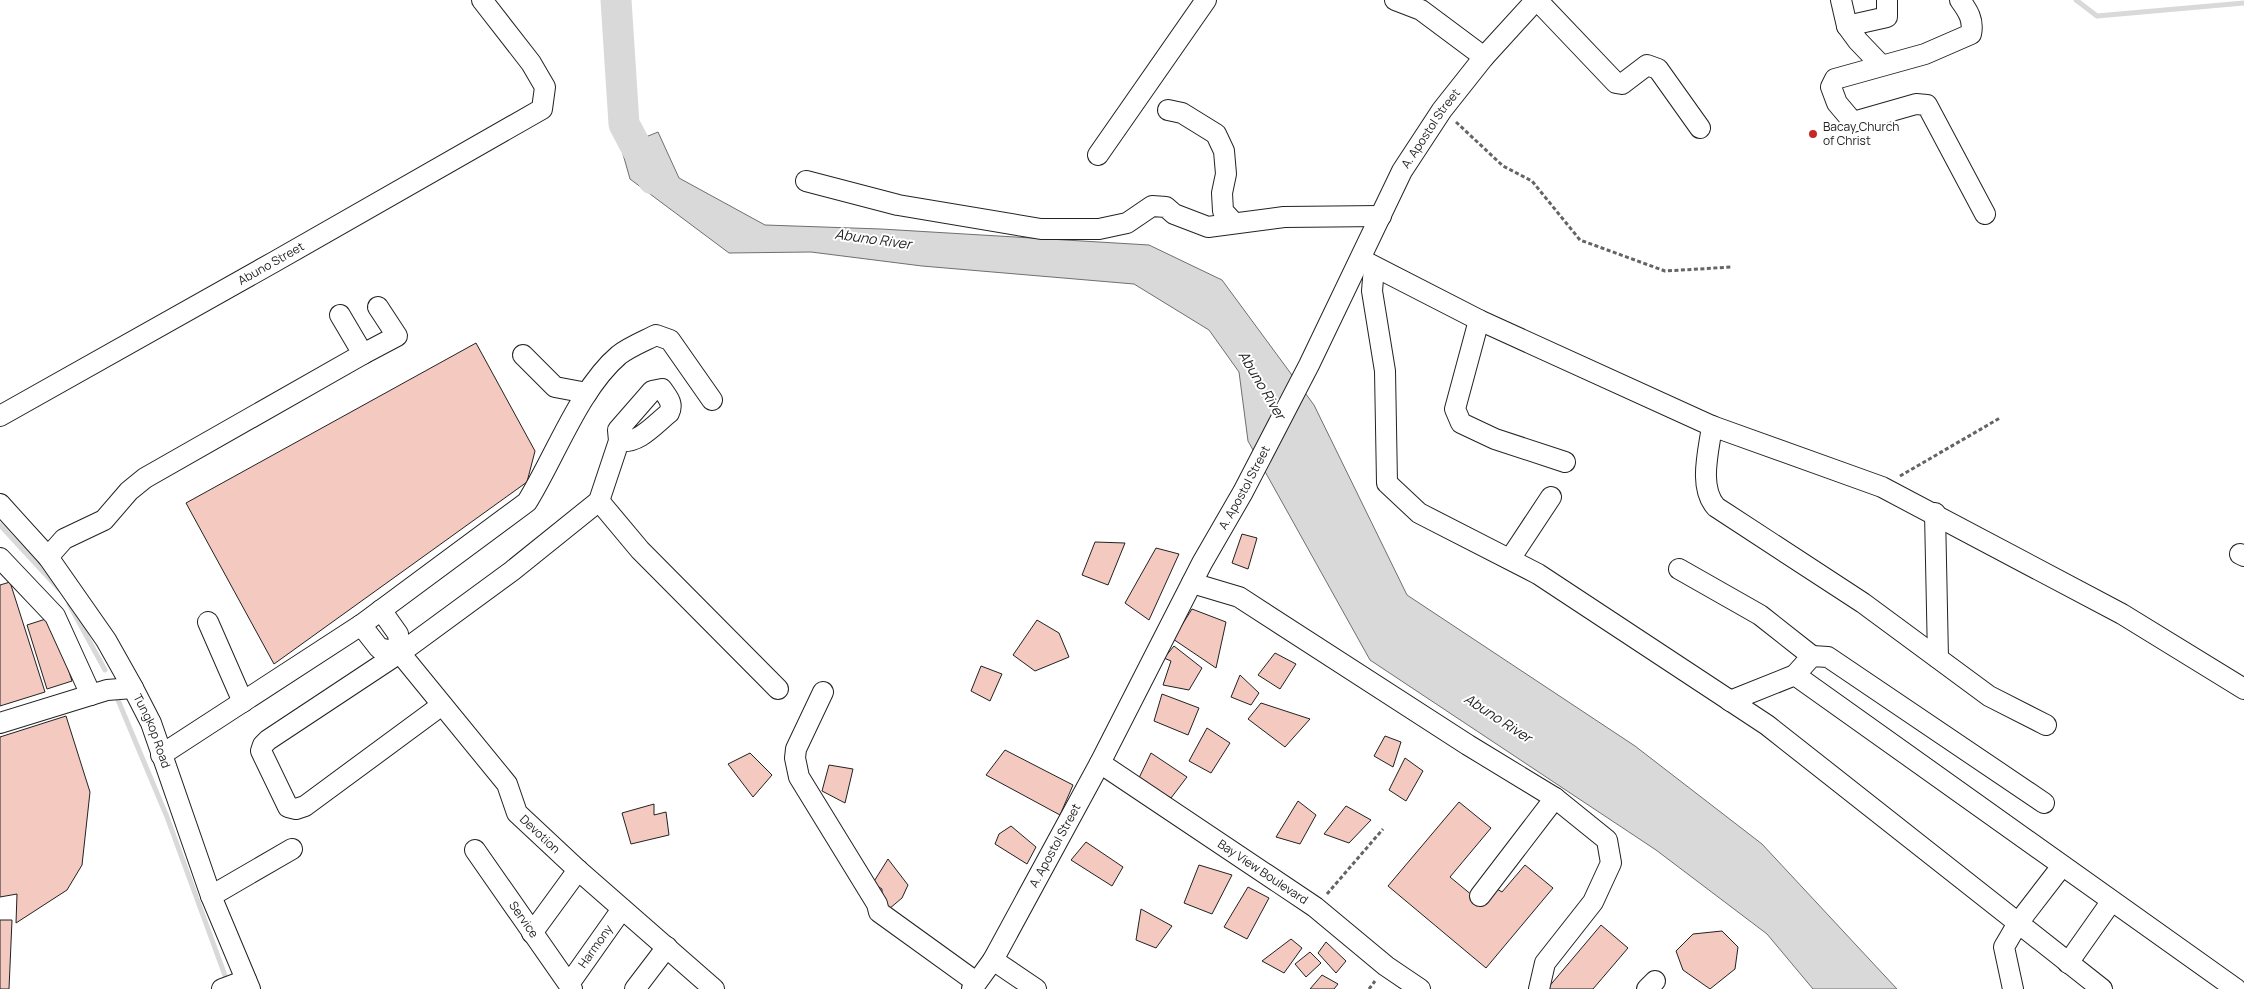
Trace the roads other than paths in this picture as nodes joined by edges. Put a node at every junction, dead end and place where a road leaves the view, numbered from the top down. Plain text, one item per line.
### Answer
1 (482, 0) edge
2 (1206, 0) edge
3 (1395, 0) edge
4 (1537, 0) edge
5 (1841, 0) edge
6 (1887, 0) edge
7 (1960, 0) edge
8 (1848, 26) junction
9 (1484, 57) junction
10 (1881, 65) junction
11 (1168, 110) dead end
12 (1700, 128) dead end
13 (1098, 155) dead end
14 (806, 181) dead end
15 (1985, 214) dead end
16 (1381, 216) junction
17 (1234, 222) junction
18 (1367, 263) junction
19 (378, 307) dead end
20 (340, 315) dead end
21 (1479, 320) junction
22 (363, 354) junction
23 (523, 355) dead end
24 (587, 393) junction
25 (712, 400) dead end
26 (0, 416) edge
27 (1712, 426) junction
28 (619, 441) dead end
29 (1565, 462) dead end
30 (1551, 497) dead end
31 (599, 502) junction
32 (0, 504) edge
33 (1935, 513) junction
34 (48, 557) junction
35 (0, 558) edge
36 (1510, 559) junction
37 (1679, 569) dead end
38 (1192, 583) junction
39 (381, 610) junction
40 (208, 622) dead end
41 (361, 625) junction
42 (400, 652) junction
43 (1812, 656) junction
44 (1938, 658) junction
45 (1795, 675) junction
46 (133, 688) junction
47 (778, 689) dead end
48 (2244, 689) edge
49 (823, 692) dead end
50 (91, 695) junction
51 (1730, 701) junction
52 (243, 702) junction
53 (442, 705) junction
54 (0, 723) edge
55 (2046, 725) dead end
56 (161, 755) junction
57 (1100, 763) junction
58 (1555, 798) junction
59 (2044, 803) dead end
60 (292, 849) dead end
61 (475, 850) dead end
62 (2062, 866) junction
63 (578, 870) junction
64 (211, 896) junction
65 (1480, 896) dead end
66 (2112, 902) junction
67 (622, 909) junction
68 (2018, 923) junction
69 (532, 933) junction
70 (667, 947) junction
71 (993, 960) junction
72 (2068, 963) junction
73 (248, 985) edge
74 (571, 986) edge
75 (974, 986) edge
76 (222, 989) edge
77 (635, 989) edge
78 (713, 989) edge
79 (1036, 989) edge
80 (1420, 989) edge
81 (1540, 989) edge
82 (2013, 989) edge
83 (2102, 989) edge
84 (2236, 989) edge

1 - 26 street, Abuno Street
2 - 13 street
3 - 9 street
4 - 9 street, A. Apostol Street
4 - 12 street
5 - 8 street
6 - 8 street
7 - 10 street
8 - 10 street
9 - 16 street, A. Apostol Street
10 - 15 street
11 - 17 street
14 - 17 street
16 - 17 street
16 - 18 street, A. Apostol Street
18 - 21 street
18 - 36 street
18 - 38 street, A. Apostol Street
19 - 22 street
20 - 22 street
21 - 27 street
21 - 29 street
22 - 34 street
23 - 24 street
24 - 25 street
24 - 39 street
27 - 33 street
27 - 44 street
28 - 31 street
30 - 36 street
31 - 42 street
31 - 47 street
32 - 34 street, Tungkop Road
33 - 44 street
33 - 48 street
34 - 46 street, Tungkop Road
35 - 50 street
36 - 51 street
37 - 43 street
38 - 57 street, A. Apostol Street
38 - 58 street
39 - 41 street
39 - 42 street, Devotion
40 - 52 street
41 - 42 street
41 - 52 street
42 - 53 street, Devotion
42 - 53 street
43 - 45 street
43 - 59 street
44 - 55 street
45 - 51 street
45 - 62 street
46 - 50 street
46 - 56 street, Tungkop Road
49 - 75 street
50 - 54 street
51 - 68 street
52 - 56 street
53 - 63 street, Devotion
56 - 64 street, Tungkop Road
57 - 71 street, A. Apostol Street
57 - 80 street, Bay View Boulevard
58 - 65 street
58 - 81 street
60 - 64 street
61 - 69 street, Service
62 - 66 street
62 - 68 street
63 - 67 street, Devotion
63 - 69 street
64 - 73 street, Tungkop Road
66 - 72 street
66 - 84 street
67 - 70 street, Devotion
67 - 74 street, Harmony
68 - 72 street
68 - 82 street
69 - 74 street, Service
70 - 77 street
70 - 78 street, Devotion
71 - 75 street, A. Apostol Street
71 - 79 street
72 - 83 street
73 - 76 street

